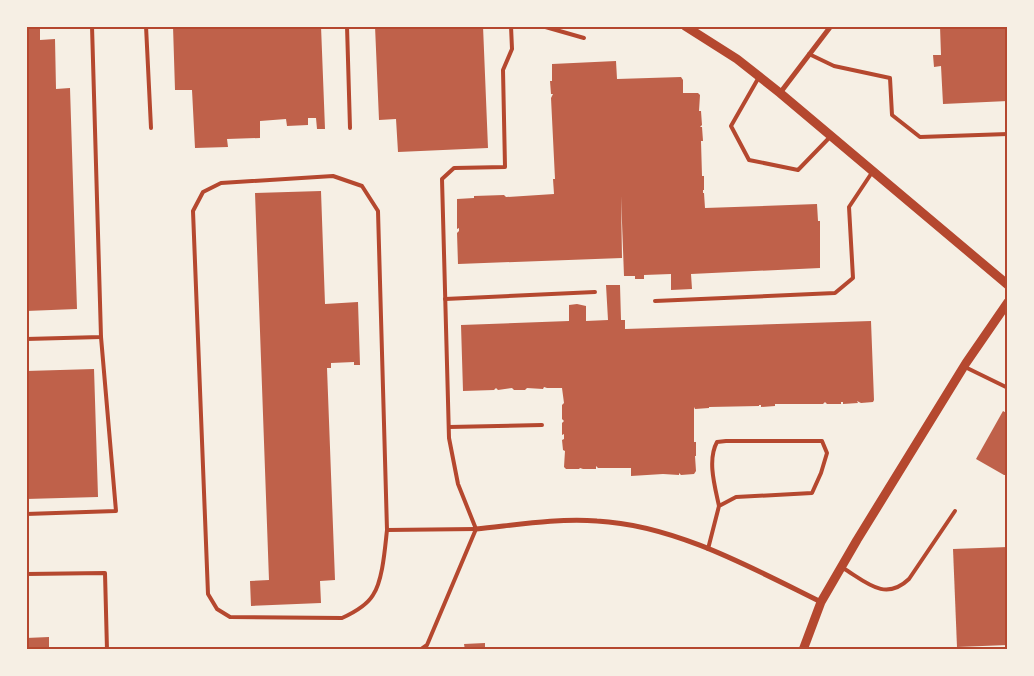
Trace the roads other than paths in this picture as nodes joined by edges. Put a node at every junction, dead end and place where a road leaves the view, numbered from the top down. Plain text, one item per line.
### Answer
1 (92, 26) edge
2 (146, 26) edge
3 (347, 26) edge
4 (511, 26) edge
5 (542, 26) edge
6 (685, 26) edge
7 (830, 26) edge
8 (584, 38) dead end
9 (810, 54) junction
10 (759, 77) junction
11 (780, 93) junction
12 (151, 128) dead end
13 (350, 128) dead end
14 (1008, 134) edge
15 (831, 136) junction
16 (872, 171) junction
17 (1008, 285) edge
18 (595, 292) dead end
19 (445, 299) junction
20 (655, 301) dead end
21 (1008, 302) edge
22 (101, 337) junction
23 (26, 339) edge
24 (964, 367) junction
25 (1008, 388) edge
26 (542, 425) dead end
27 (449, 427) junction
28 (719, 506) junction
29 (955, 511) dead end
30 (26, 514) edge
31 (476, 529) junction
32 (387, 530) junction
33 (708, 550) junction
34 (841, 567) junction
35 (26, 574) edge
36 (821, 602) junction
37 (106, 650) edge
38 (420, 650) edge
39 (803, 650) edge

1 - 22 lane
2 - 12 lane
3 - 13 lane
4 - 19 lane
5 - 8 lane
6 - 10 street
7 - 9 street
9 - 11 street
9 - 14 lane
10 - 11 street
10 - 15 lane
11 - 15 street
15 - 16 street
16 - 17 street
16 - 20 lane
18 - 19 lane
19 - 27 lane
21 - 24 street
22 - 23 lane
22 - 30 lane
24 - 25 lane
24 - 34 street
26 - 27 lane
27 - 31 lane
28 - 28 lane
28 - 33 lane
29 - 34 lane
31 - 32 lane
31 - 33 street
31 - 38 lane
32 - 32 lane
33 - 36 street
34 - 36 street
35 - 37 lane
36 - 39 street

